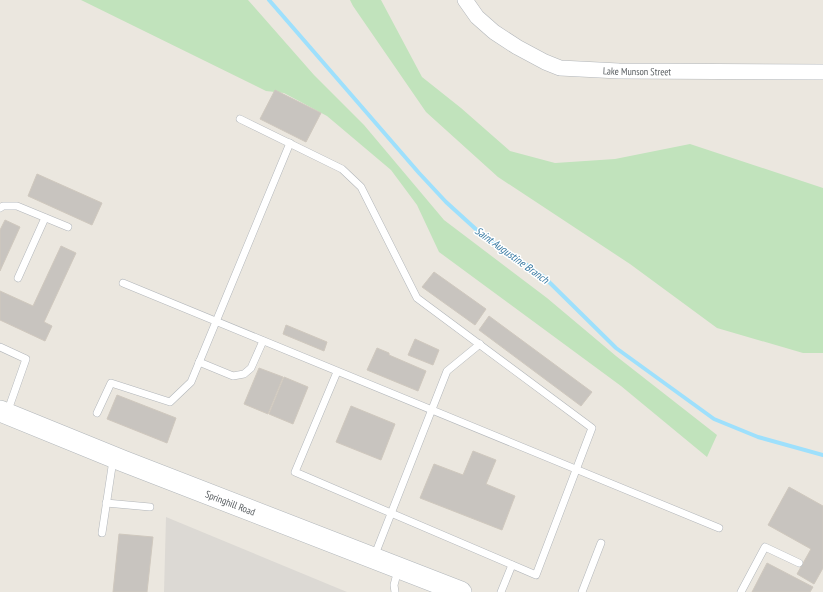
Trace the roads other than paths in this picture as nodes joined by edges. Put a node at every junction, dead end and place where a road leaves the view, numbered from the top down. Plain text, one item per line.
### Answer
1 (468, 4) edge
2 (823, 72) edge
3 (240, 119) dead end
4 (290, 143) junction
5 (0, 208) edge
6 (45, 218) junction
7 (68, 227) dead end
8 (18, 278) dead end
9 (123, 283) dead end
10 (216, 321) junction
11 (263, 341) junction
12 (480, 344) junction
13 (0, 347) edge
14 (199, 362) junction
15 (337, 372) junction
16 (432, 410) junction
17 (4, 412) edge
18 (98, 413) dead end
19 (114, 457) junction
20 (576, 470) junction
21 (106, 503) junction
22 (150, 507) dead end
23 (391, 513) junction
24 (719, 528) dead end
25 (102, 533) dead end
26 (601, 543) dead end
27 (374, 558) junction
28 (799, 563) dead end
29 (512, 565) junction
30 (399, 568) junction
31 (395, 592) edge
32 (458, 592) edge
33 (501, 592) edge
34 (582, 592) edge
35 (741, 592) edge

1 - 2 street, Lake Munson Street
3 - 4 lane
4 - 10 lane
4 - 12 lane
5 - 6 lane
6 - 7 lane
6 - 8 lane
9 - 10 lane
10 - 11 lane
10 - 14 lane
11 - 14 lane
11 - 15 lane
12 - 16 lane
12 - 20 lane
13 - 17 lane
14 - 18 lane
15 - 16 lane
15 - 23 lane
16 - 20 lane
16 - 23 lane
17 - 19 main road, Springhill Road
19 - 21 lane
19 - 27 main road, Springhill Road
20 - 24 lane
20 - 29 lane
21 - 22 lane
21 - 25 lane
23 - 27 lane
23 - 29 lane
26 - 34 lane
27 - 30 main road, Springhill Road
28 - 35 lane
29 - 33 lane
30 - 31 lane
30 - 32 main road, Springhill Road

